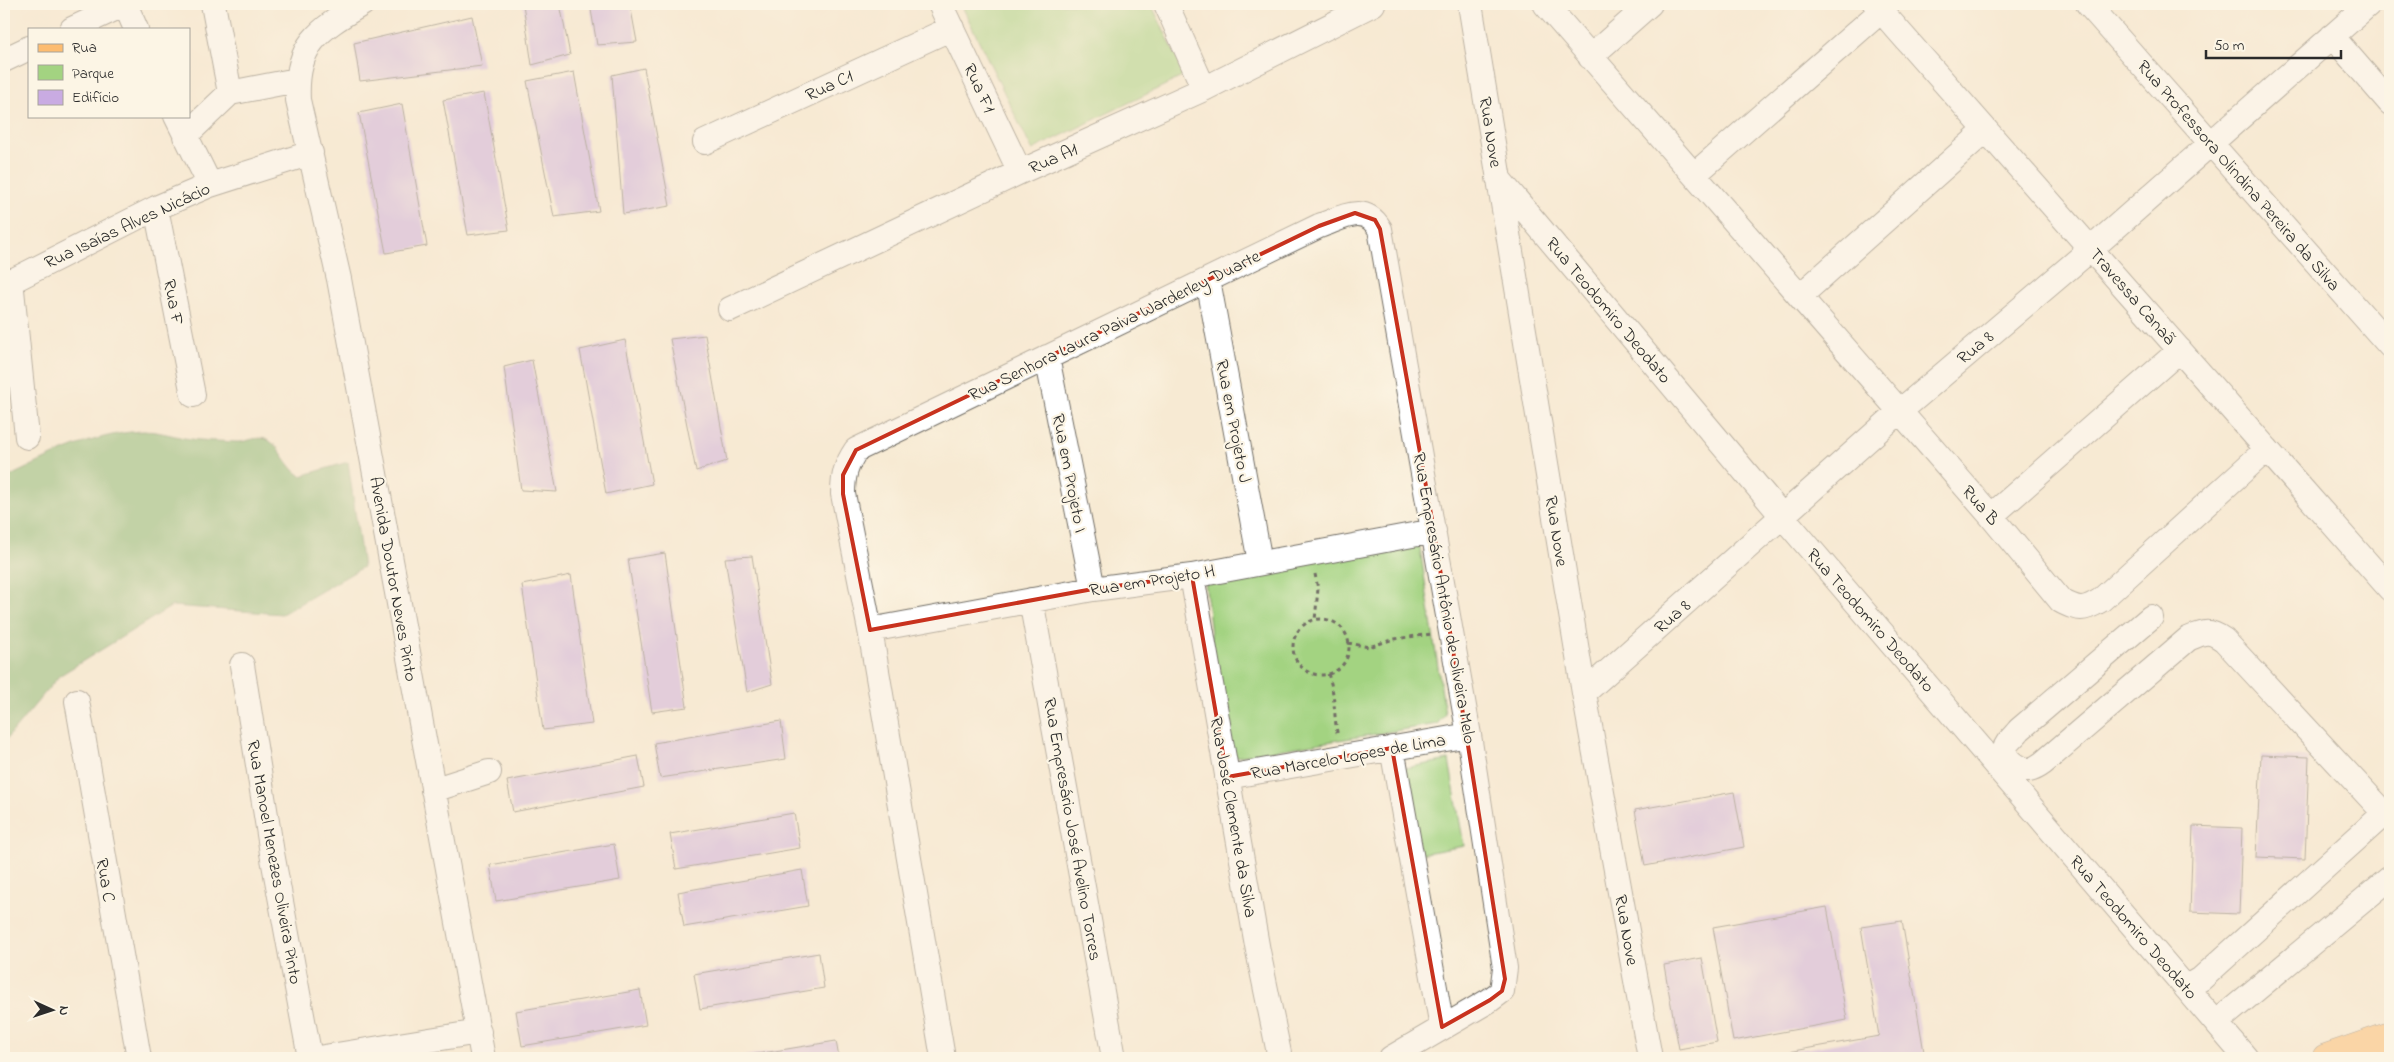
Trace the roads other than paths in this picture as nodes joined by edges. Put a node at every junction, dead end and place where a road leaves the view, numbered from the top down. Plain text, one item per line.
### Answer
1 (125, 4) edge
2 (213, 4) edge
3 (362, 4) edge
4 (940, 4) edge
5 (1166, 4) edge
6 (1374, 4) edge
7 (1470, 4) edge
8 (1545, 4) edge
9 (1650, 4) edge
10 (2088, 4) edge
11 (2369, 4) edge
12 (1878, 8) edge
13 (74, 28) edge
14 (136, 28) edge
15 (952, 28) junction
16 (2332, 36) junction
17 (28, 48) edge
18 (1590, 57) junction
19 (4, 60) edge
20 (298, 90) junction
21 (1204, 90) junction
22 (230, 93) junction
23 (2390, 103) edge
24 (180, 126) edge
25 (1986, 130) junction
26 (705, 142) dead end
27 (2212, 143) junction
28 (311, 153) junction
29 (1020, 172) junction
30 (1694, 175) junction
31 (1498, 178) junction
32 (210, 186) junction
33 (156, 208) junction
34 (1375, 220) joint
35 (2091, 249) junction
36 (1208, 280) junction
37 (8, 282) edge
38 (1800, 296) junction
39 (730, 308) dead end
40 (2390, 346) edge
41 (2180, 350) junction
42 (1047, 357) junction
43 (193, 395) dead end
44 (1899, 412) junction
45 (27, 437) dead end
46 (2267, 449) junction
47 (1990, 516) junction
48 (1783, 517) junction
49 (1434, 530) junction
50 (1260, 562) junction
51 (1192, 576) junction
52 (1093, 589) junction
53 (2390, 589) edge
54 (1031, 600) junction
55 (2151, 617) dead end
56 (870, 630) junction
57 (242, 665) dead end
58 (1584, 694) junction
59 (76, 701) dead end
60 (1469, 735) junction
61 (1392, 748) junction
62 (488, 772) dead end
63 (1227, 777) junction
64 (433, 790) junction
65 (2388, 816) edge
66 (2390, 878) edge
67 (2186, 988) junction
68 (2216, 1023) junction
69 (1442, 1027) junction
70 (478, 1032) junction
71 (2390, 1036) edge
72 (1642, 1055) edge
73 (2390, 1056) edge
74 (139, 1058) edge
75 (310, 1058) edge
76 (318, 1058) edge
77 (483, 1058) edge
78 (943, 1058) edge
79 (1114, 1058) edge
80 (1280, 1058) edge
81 (1391, 1058) edge
82 (2246, 1058) edge
83 (2326, 1058) edge
84 (2385, 1058) edge

1 - 13 street
1 - 14 street
2 - 22 street
3 - 20 street
4 - 15 street, Rua F1
5 - 21 street
6 - 21 street, Rua A1
7 - 31 street, Rua Nove
8 - 18 street, Rua B
9 - 18 street
10 - 27 street, Rua Professora Olindina Pereira da Silva
11 - 16 street, Rua 8
12 - 25 street, Travessa Canaã
12 - 30 street
15 - 26 street, Rua C1
15 - 29 street, Rua F1
16 - 23 street
16 - 27 street, Rua 8
17 - 19 street
18 - 30 street, Rua B
20 - 22 street
20 - 28 street, Avenida Doutor Neves Pinto
21 - 29 street, Rua A1
22 - 24 street
24 - 32 street
25 - 35 street, Travessa Canaã
25 - 38 street
27 - 35 street, Rua 8
27 - 40 street, Rua Professora Olindina Pereira da Silva
28 - 32 street, Rua Isaías Alves Nicácio
28 - 64 street, Avenida Doutor Neves Pinto
29 - 39 street, Rua A1
30 - 38 street, Rua B
31 - 48 street, Rua Teodomiro Deodato
31 - 58 street, Rua Nove
32 - 33 street, Rua Isaías Alves Nicácio
33 - 37 street, Rua Isaías Alves Nicácio
33 - 43 street, Rua F
34 - 36 street, Rua Senhora Laura Paiva Warderley Duarte
34 - 49 street, Rua Empresário Antônio de Oliveira Melo
35 - 41 street, Travessa Canaã
35 - 44 street, Rua 8
36 - 42 street, Rua Senhora Laura Paiva Warderley Duarte
36 - 50 street, Rua em Projeto J
37 - 45 street
38 - 44 street, Rua B
41 - 46 street, Travessa Canaã
41 - 47 street
42 - 52 street, Rua em Projeto I
42 - 56 street, Rua Senhora Laura Paiva Warderley Duarte
44 - 47 street, Rua B
44 - 48 street, Rua 8
46 - 47 street, Rua B
46 - 53 street, Travessa Canaã
48 - 58 street, Rua 8
48 - 67 street, Rua Teodomiro Deodato
49 - 50 street, Rua em Projeto H
49 - 60 street, Rua Empresário Antônio de Oliveira Melo
50 - 51 street, Rua em Projeto H
51 - 52 street, Rua em Projeto H
51 - 63 street, Rua José Clemente da Silva
52 - 54 street, Rua em Projeto H
54 - 56 street, Rua em Projeto H
54 - 79 street, Rua Empresário José Avelino Torres
55 - 65 street
56 - 78 street
57 - 75 street, Rua Manoel Menezes Oliveira Pinto
58 - 72 street, Rua Nove
59 - 74 street, Rua C
60 - 61 street, Rua Marcelo Lopes de Lima
60 - 69 street, Rua Empresário Antônio de Oliveira Melo
61 - 63 street, Rua Marcelo Lopes de Lima
61 - 69 street
62 - 64 street
63 - 80 street, Rua José Clemente da Silva
64 - 70 street, Avenida Doutor Neves Pinto
65 - 67 street
66 - 68 street
67 - 68 street, Rua Teodomiro Deodato
68 - 82 street, Rua Teodomiro Deodato
69 - 81 street
70 - 76 street
70 - 77 street, Avenida Doutor Neves Pinto
71 - 83 main road
73 - 84 main road

